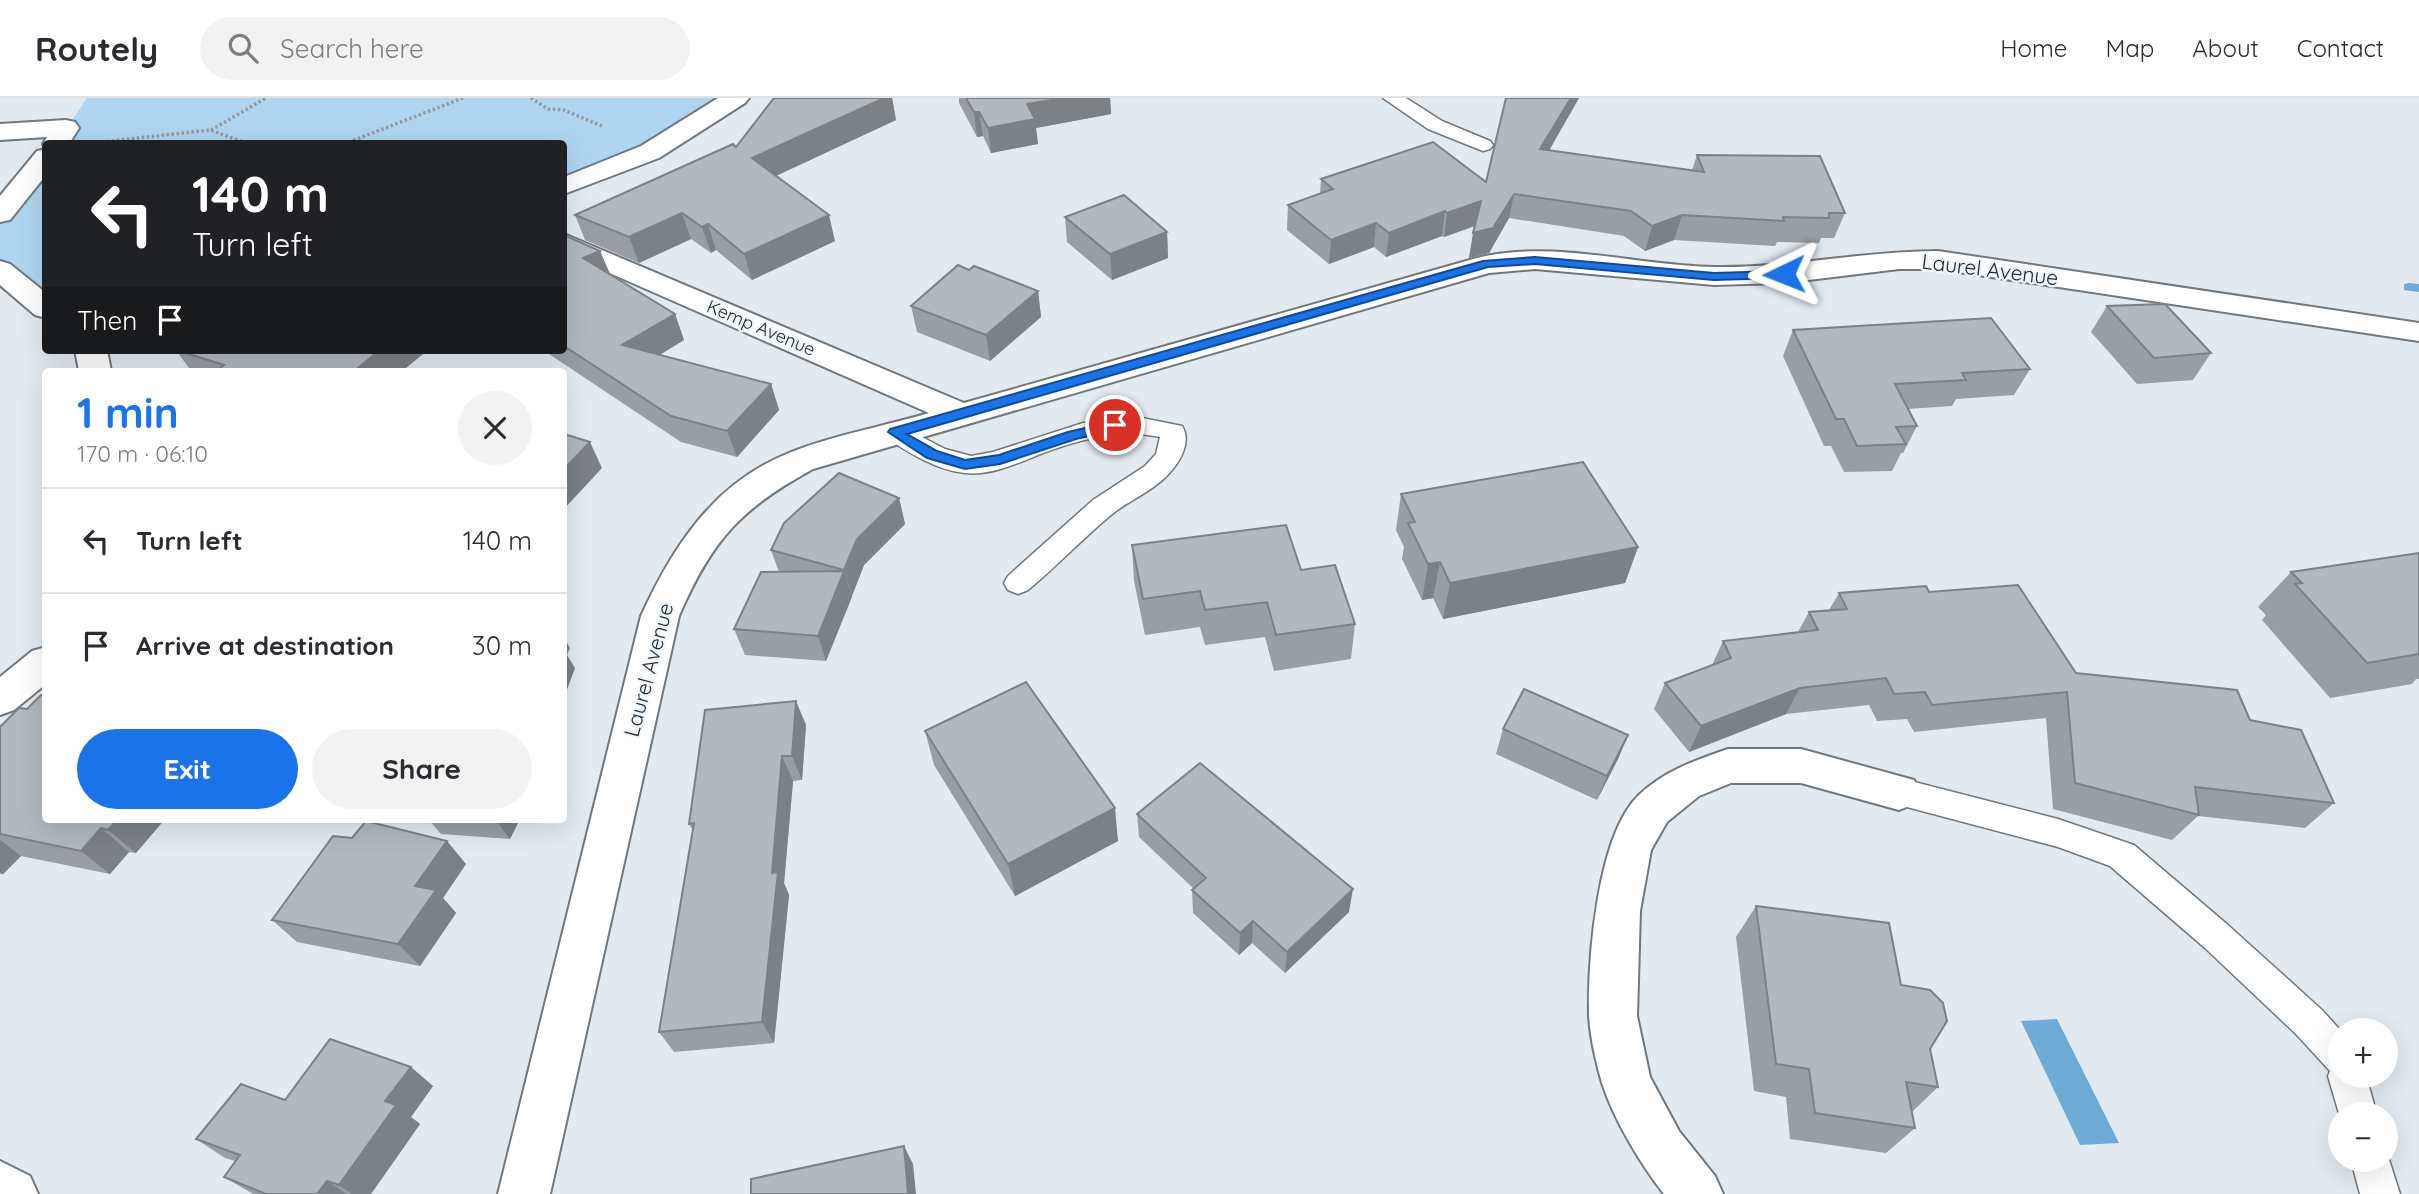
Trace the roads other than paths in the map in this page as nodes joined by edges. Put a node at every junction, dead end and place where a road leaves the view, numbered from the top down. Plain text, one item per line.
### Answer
1 (736, 98) edge
2 (1392, 98) edge
3 (0, 132) edge
4 (58, 140) edge
5 (1483, 145) dead end
6 (42, 162) edge
7 (567, 185) edge
8 (0, 215) edge
9 (567, 244) edge
10 (0, 270) edge
11 (42, 306) edge
12 (2419, 331) edge
13 (958, 413) junction
14 (895, 432) junction
15 (1018, 583) dead end
16 (42, 665) edge
17 (0, 699) edge
18 (1899, 792) joint
19 (2328, 1045) edge
20 (2374, 1172) edge
21 (0, 1187) edge
22 (12, 1194) edge
23 (524, 1194) edge
24 (1697, 1194) edge
25 (2380, 1194) edge

1 - 7 street
2 - 5 lane
3 - 4 street
6 - 8 street
9 - 13 street, Kemp Avenue
10 - 11 street
12 - 13 street, Laurel Avenue
13 - 14 street, Laurel Avenue
14 - 15 lane
14 - 23 street, Laurel Avenue
16 - 17 street
18 - 19 lane
18 - 24 street
20 - 25 lane
21 - 22 street

